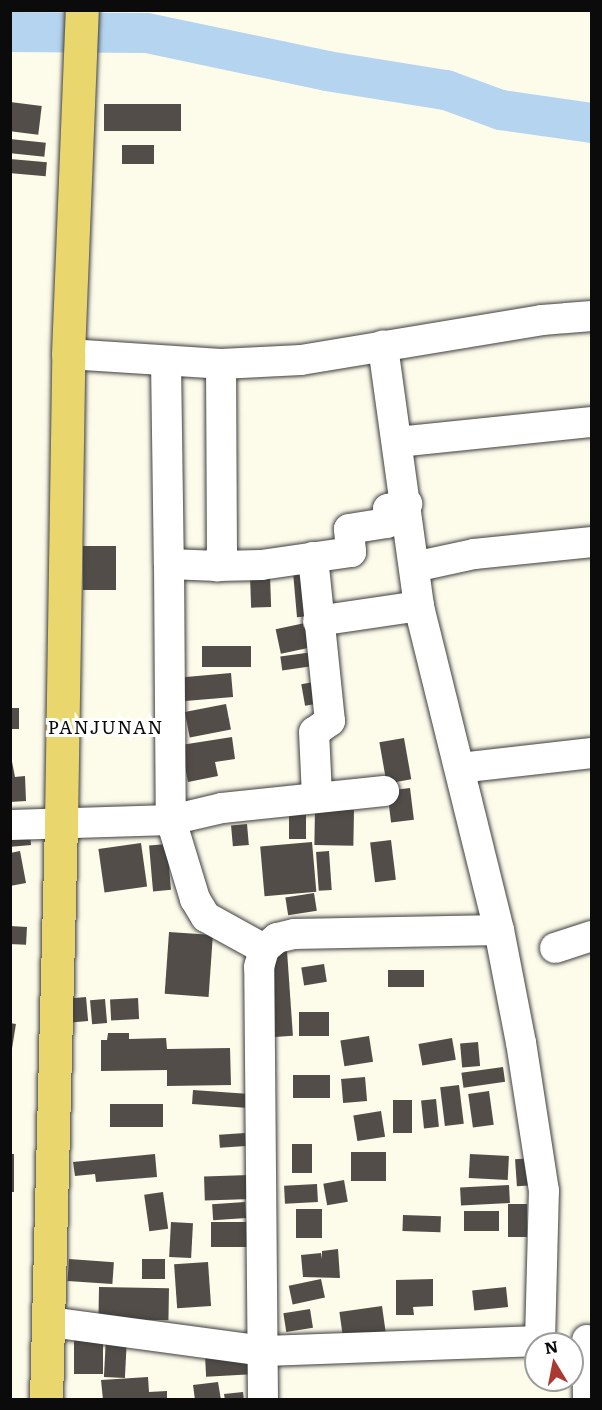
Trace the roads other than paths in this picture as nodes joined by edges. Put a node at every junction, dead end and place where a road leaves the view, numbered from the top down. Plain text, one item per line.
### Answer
1 (82, 10) edge
2 (591, 316) edge
3 (383, 345) junction
4 (68, 354) junction
5 (166, 361) junction
6 (221, 364) junction
7 (591, 422) edge
8 (398, 442) junction
9 (407, 504) junction
10 (591, 542) edge
11 (313, 557) junction
12 (169, 564) junction
13 (218, 566) junction
14 (414, 567) junction
15 (419, 606) junction
16 (318, 621) junction
17 (591, 753) edge
18 (460, 768) junction
19 (384, 791) dead end
20 (316, 795) junction
21 (171, 820) junction
22 (62, 823) junction
23 (10, 825) edge
24 (499, 930) junction
25 (591, 936) edge
26 (555, 948) dead end
27 (264, 949) junction
28 (51, 1322) junction
29 (540, 1332) edge
30 (589, 1340) edge
31 (524, 1342) edge
32 (265, 1351) junction
33 (46, 1400) edge
34 (263, 1400) edge
35 (588, 1400) edge

1 - 4 main road
2 - 3 street
3 - 6 street
3 - 8 street
4 - 5 street
4 - 22 main road
5 - 6 street
5 - 12 street
6 - 13 street
7 - 8 street
8 - 9 street
9 - 11 street
9 - 14 street
10 - 14 street
11 - 13 street
11 - 16 street
12 - 13 street
12 - 21 street
14 - 15 street
15 - 16 street
15 - 18 street
16 - 20 street
17 - 18 street
18 - 24 street
19 - 20 street
20 - 21 street
21 - 22 street
21 - 27 street
22 - 23 street
22 - 28 main road
24 - 27 street
24 - 29 street
25 - 26 street
27 - 32 street
28 - 32 street
28 - 33 main road
30 - 35 street
31 - 32 street
32 - 34 street

